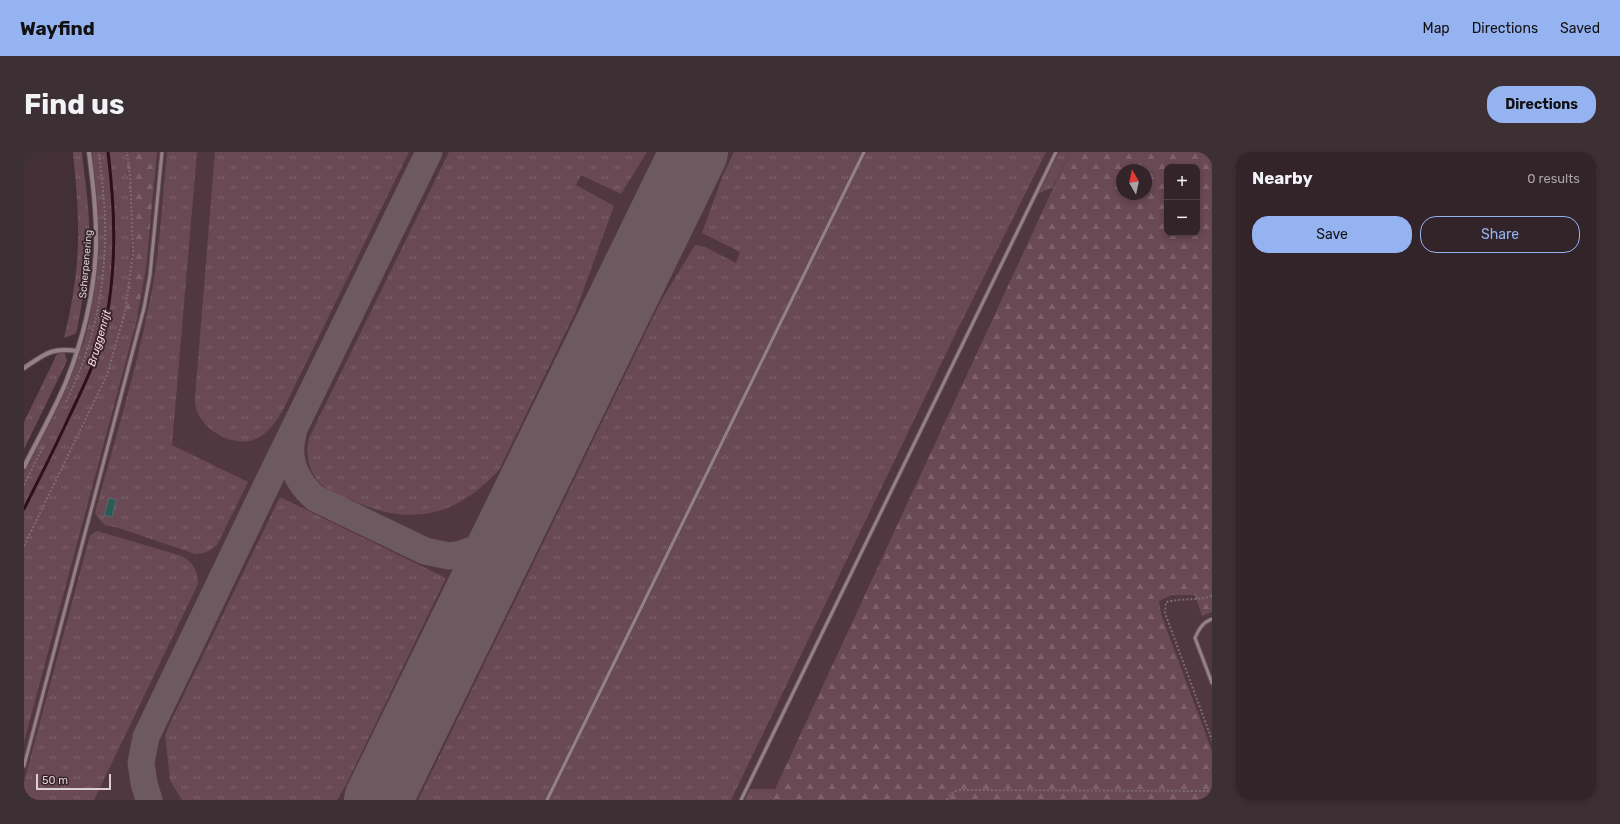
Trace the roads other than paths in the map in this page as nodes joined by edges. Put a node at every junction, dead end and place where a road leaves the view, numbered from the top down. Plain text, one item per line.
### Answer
1 (89, 152) edge
2 (162, 152) edge
3 (864, 152) edge
4 (1056, 152) edge
5 (77, 351) junction
6 (24, 368) edge
7 (24, 467) edge
8 (1212, 619) edge
9 (1212, 683) edge
10 (24, 766) edge
11 (547, 800) edge
12 (740, 800) edge

1 - 5 street, Scherpenering
2 - 10 lane
3 - 11 lane
4 - 12 lane
5 - 6 street
5 - 7 street, Scherpenering
8 - 9 lane

